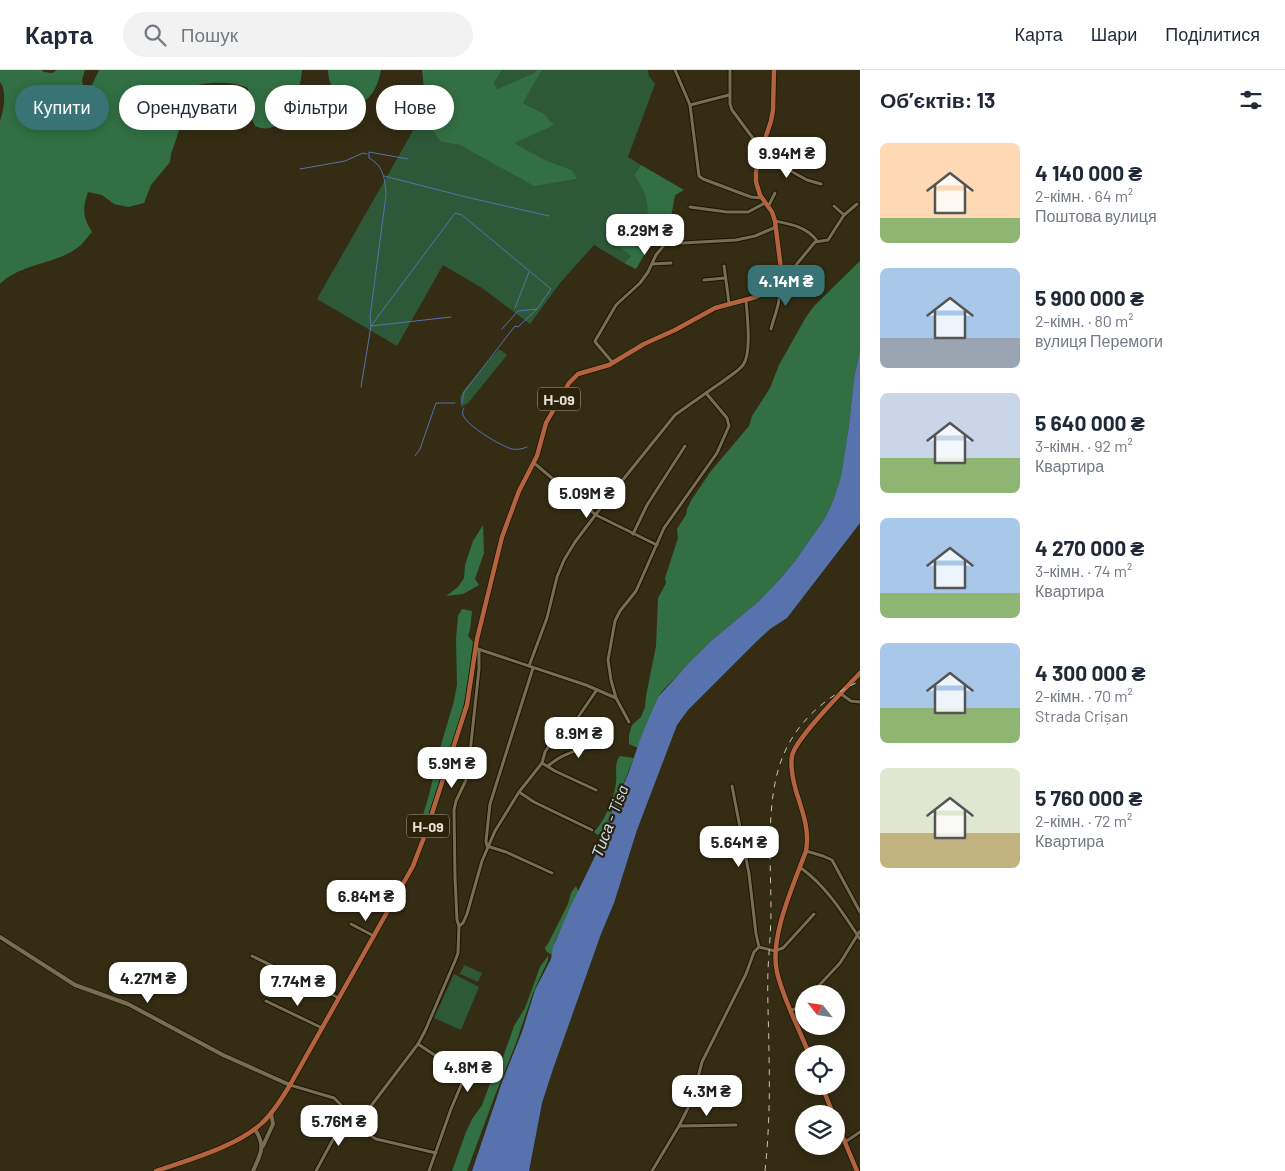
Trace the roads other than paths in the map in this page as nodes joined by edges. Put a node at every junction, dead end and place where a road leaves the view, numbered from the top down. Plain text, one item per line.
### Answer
1 (675, 70) edge
2 (730, 70) edge
3 (774, 70) edge
4 (729, 94) junction
5 (690, 105) junction
6 (761, 151) junction
7 (821, 184) dead end
8 (775, 194) dead end
9 (762, 198) junction
10 (857, 204) dead end
11 (766, 205) junction
12 (834, 206) dead end
13 (690, 207) dead end
14 (844, 215) junction
15 (775, 221) junction
16 (776, 226) junction
17 (818, 240) junction
18 (672, 263) dead end
19 (652, 264) junction
20 (724, 266) dead end
21 (781, 274) junction
22 (725, 278) junction
23 (704, 280) dead end
24 (778, 285) junction
25 (746, 300) junction
26 (729, 303) junction
27 (771, 329) dead end
28 (613, 363) junction
29 (706, 392) junction
30 (685, 446) dead end
31 (534, 463) junction
32 (596, 515) junction
33 (633, 534) junction
34 (657, 545) junction
35 (477, 649) junction
36 (531, 667) junction
37 (860, 673) edge
38 (596, 690) junction
39 (841, 694) junction
40 (616, 698) junction
41 (860, 702) edge
42 (629, 722) dead end
43 (608, 747) dead end
44 (542, 763) junction
45 (548, 766) junction
46 (732, 786) dead end
47 (596, 790) dead end
48 (519, 792) junction
49 (592, 830) dead end
50 (488, 846) junction
51 (806, 851) junction
52 (800, 868) junction
53 (552, 873) dead end
54 (860, 912) edge
55 (814, 914) dead end
56 (351, 924) dead end
57 (459, 926) junction
58 (860, 931) edge
59 (374, 936) junction
60 (0, 937) edge
61 (859, 937) edge
62 (759, 947) junction
63 (775, 951) junction
64 (252, 956) dead end
65 (819, 985) edge
66 (339, 998) junction
67 (266, 1001) dead end
68 (795, 1009) edge
69 (791, 1010) junction
70 (322, 1028) junction
71 (418, 1044) junction
72 (805, 1045) edge
73 (290, 1085) junction
74 (271, 1113) junction
75 (341, 1118) junction
76 (679, 1126) junction
77 (736, 1126) dead end
78 (355, 1127) junction
79 (255, 1129) junction
80 (860, 1132) edge
81 (845, 1142) joint
82 (262, 1148) junction
83 (436, 1153) junction
84 (167, 1169) edge
85 (156, 1171) edge
86 (253, 1171) edge
87 (316, 1171) edge
88 (429, 1171) edge
89 (652, 1171) edge
90 (857, 1171) edge

1 - 5 street
2 - 4 street
3 - 6 main road
4 - 5 street
4 - 6 street
5 - 9 street
6 - 7 street
6 - 9 main road
8 - 11 street
9 - 11 main road
10 - 14 street
11 - 13 street
11 - 15 main road
12 - 14 street
14 - 17 street
15 - 16 main road
15 - 17 street
16 - 19 street
16 - 21 main road
17 - 21 street
18 - 19 street
19 - 28 street
20 - 22 street
21 - 24 main road
22 - 23 street
22 - 26 street
24 - 25 main road, Н-09
24 - 27 street
25 - 26 main road, Н-09
25 - 29 street
26 - 28 main road, Н-09
28 - 31 main road, Н-09
29 - 32 street
29 - 34 street
30 - 33 street
31 - 32 street
31 - 35 main road, Н-09
32 - 33 street
32 - 36 street
33 - 34 street
34 - 40 street
35 - 36 street
35 - 57 street
35 - 59 main road, Н-09
36 - 38 street
36 - 50 street
37 - 39 main road
38 - 40 street
38 - 44 street
39 - 41 street
39 - 51 main road
40 - 42 street
43 - 45 street
44 - 45 street
44 - 48 street
45 - 47 street
46 - 62 street
48 - 49 street
48 - 50 street
50 - 53 street
50 - 57 street
51 - 52 main road
51 - 54 street
52 - 61 street
52 - 63 main road
55 - 63 street
56 - 59 street
57 - 71 street
58 - 61 street
59 - 66 main road, Н-09
60 - 73 street
61 - 65 street
62 - 63 street
62 - 76 street
63 - 69 main road
64 - 66 street
66 - 70 main road, Н-09
67 - 70 street
68 - 69 street
69 - 72 main road
70 - 73 main road, Н-09
71 - 78 street
71 - 83 street
73 - 74 main road, Н-09
73 - 75 street
74 - 79 main road, Н-09
74 - 82 street
75 - 78 street
75 - 87 street
76 - 77 street
76 - 89 street
78 - 83 street
79 - 82 street
79 - 84 main road, Н-09
80 - 81 street
81 - 90 main road
82 - 86 street
83 - 88 street
84 - 85 main road, Н-09

